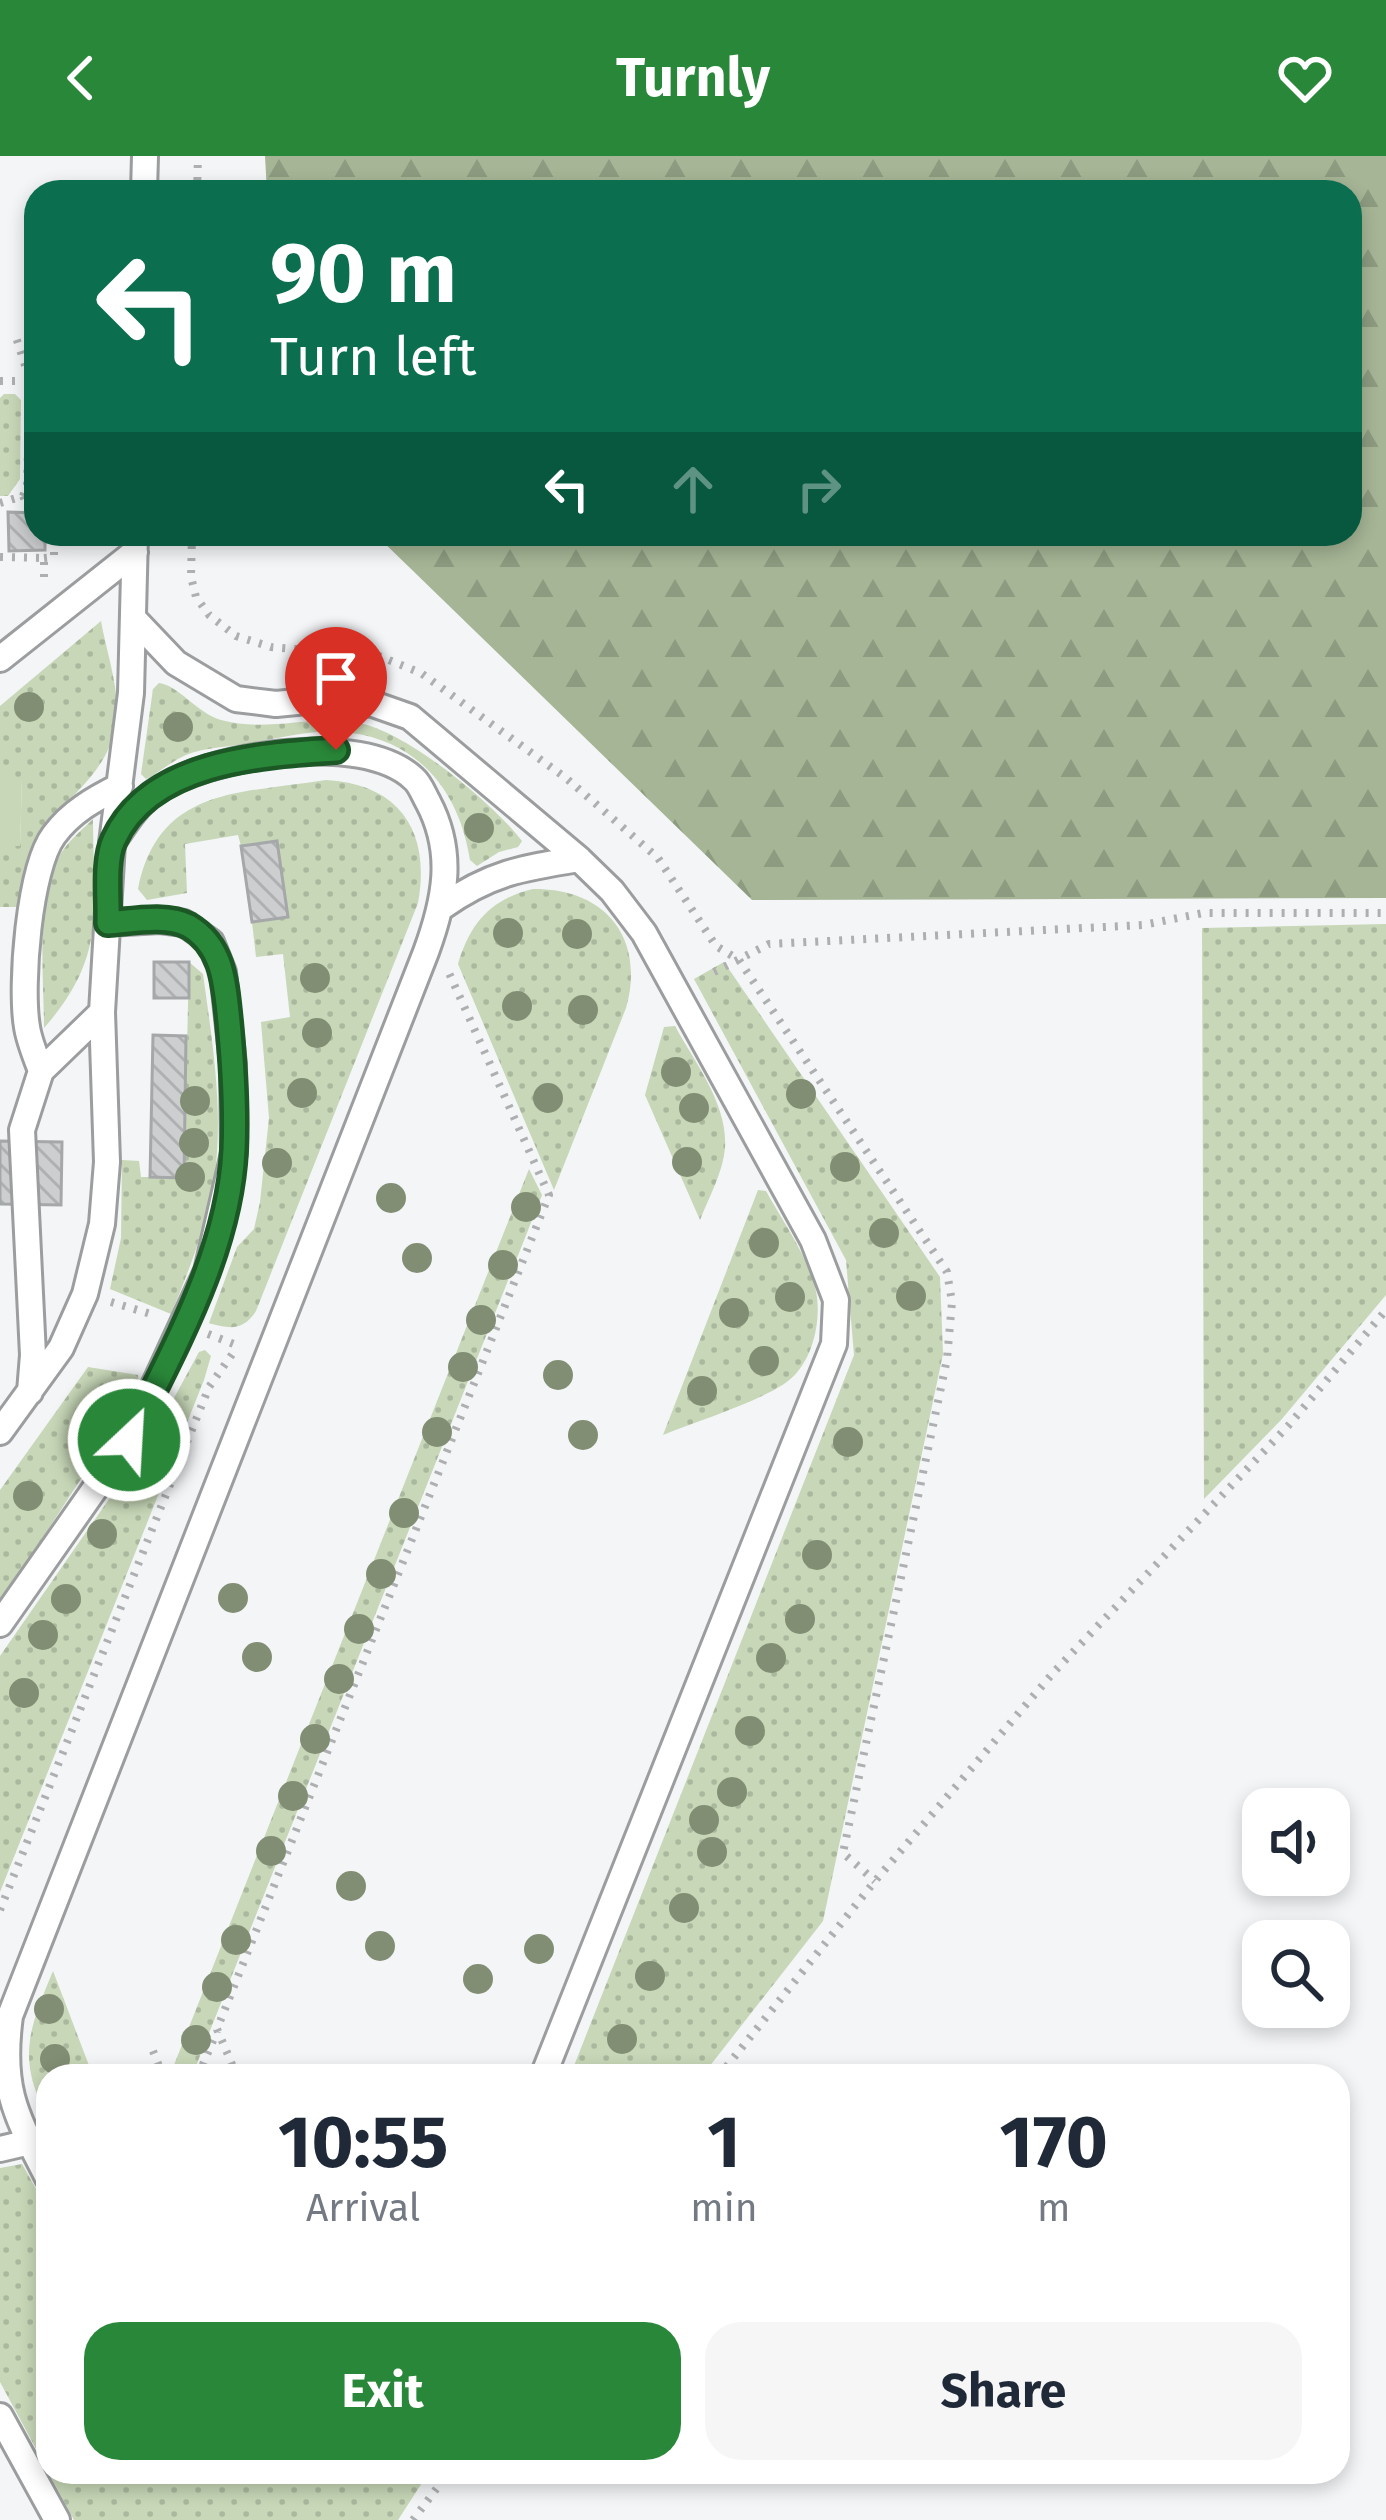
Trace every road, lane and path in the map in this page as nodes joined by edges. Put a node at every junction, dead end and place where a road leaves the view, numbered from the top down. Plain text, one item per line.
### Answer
1 (15, 334) dead end
2 (24, 359) edge
3 (24, 492) edge
4 (22, 496) junction
5 (24, 499) edge
6 (0, 502) edge
7 (55, 546) edge
8 (132, 546) edge
9 (135, 546) edge
10 (192, 546) edge
11 (44, 558) dead end
12 (135, 620) junction
13 (0, 659) edge
14 (120, 786) junction
15 (112, 843) junction
16 (579, 859) junction
17 (442, 907) junction
18 (1386, 913) edge
19 (108, 923) junction
20 (426, 952) junction
21 (739, 960) junction
22 (714, 972) dead end
23 (102, 1012) junction
24 (41, 1071) junction
25 (1386, 1310) edge
26 (29, 1394) junction
27 (0, 1432) edge
28 (0, 1624) edge
29 (875, 1881) junction
30 (217, 2029) junction
31 (153, 2051) dead end
32 (159, 2064) edge
33 (203, 2064) edge
34 (232, 2064) edge
35 (548, 2064) edge
36 (729, 2064) edge
37 (30, 2142) junction
38 (0, 2149) edge
39 (36, 2154) edge
40 (0, 2416) edge
41 (36, 2482) edge
42 (37, 2484) edge
43 (440, 2484) edge
44 (57, 2520) edge
45 (413, 2520) edge

1 - 2 path
3 - 4 path
4 - 5 path
4 - 6 path
7 - 11 path
8 - 13 lane
9 - 12 lane
10 - 21 path
12 - 14 lane
12 - 16 lane
14 - 15 lane
14 - 24 lane
15 - 17 lane
15 - 19 lane
16 - 17 lane
16 - 35 lane
17 - 20 lane
18 - 21 path
19 - 23 lane
19 - 28 lane
20 - 30 path
20 - 37 lane
21 - 22 path
21 - 29 path
23 - 24 lane
23 - 26 lane
24 - 26 lane
25 - 29 path
26 - 27 lane
29 - 36 path
30 - 33 path
30 - 34 path
31 - 32 path
37 - 38 lane
37 - 39 lane
40 - 41 lane
42 - 44 lane
43 - 45 path

